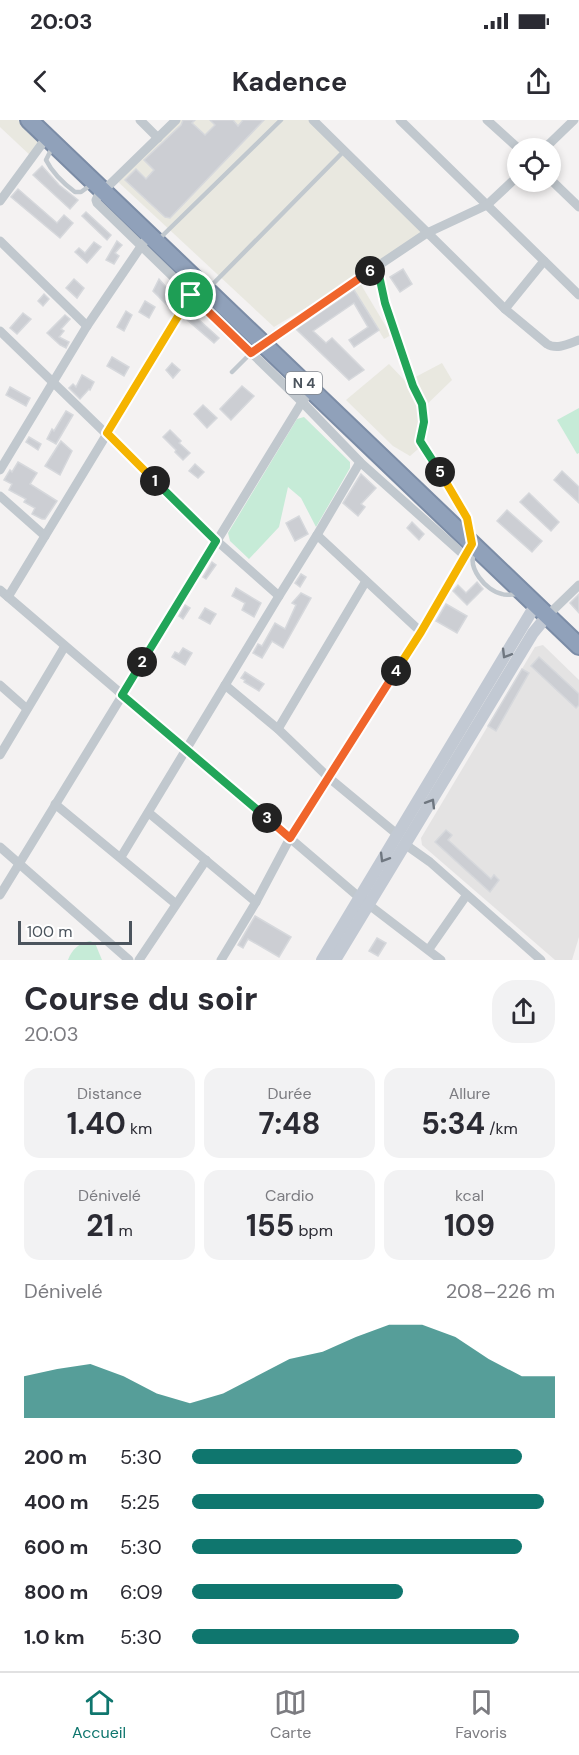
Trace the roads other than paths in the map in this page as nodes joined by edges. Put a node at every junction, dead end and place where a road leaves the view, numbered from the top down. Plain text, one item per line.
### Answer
1 (29, 120) edge
2 (140, 120) edge
3 (176, 120) edge
4 (281, 120) edge
5 (313, 120) edge
6 (400, 120) edge
7 (488, 120) edge
8 (574, 120) edge
9 (579, 126) edge
10 (158, 138) junction
11 (507, 138) edge
12 (555, 138) edge
13 (50, 140) junction
14 (344, 151) junction
15 (507, 186) edge
16 (99, 187) junction
17 (561, 190) edge
18 (0, 201) edge
19 (487, 205) junction
20 (579, 207) edge
21 (427, 233) junction
22 (0, 241) edge
23 (148, 241) junction
24 (544, 261) junction
25 (377, 266) junction
26 (199, 289) junction
27 (579, 295) edge
28 (505, 309) junction
29 (87, 326) junction
30 (0, 331) edge
31 (579, 340) edge
32 (257, 348) junction
33 (232, 372) dead end
34 (54, 382) junction
35 (307, 396) junction
36 (107, 433) junction
37 (360, 462) junction
38 (0, 470) edge
39 (0, 496) edge
40 (318, 535) junction
41 (45, 536) junction
42 (216, 541) junction
43 (471, 549) junction
44 (366, 580) junction
45 (578, 581) edge
46 (4, 594) edge
47 (279, 596) junction
48 (536, 604) junction
49 (421, 632) junction
50 (64, 646) junction
51 (579, 646) edge
52 (0, 685) edge
53 (225, 685) junction
54 (122, 695) junction
55 (26, 708) junction
56 (278, 729) junction
57 (186, 749) junction
58 (0, 755) edge
59 (328, 777) junction
60 (55, 804) junction
61 (148, 813) junction
62 (290, 838) junction
63 (402, 840) junction
64 (0, 848) edge
65 (121, 857) junction
66 (206, 860) junction
67 (20, 864) junction
68 (0, 895) edge
69 (466, 896) junction
70 (365, 901) junction
71 (256, 902) junction
72 (176, 904) junction
73 (435, 956) edge
74 (129, 960) edge
75 (140, 960) edge
76 (221, 960) edge
77 (322, 960) edge
78 (335, 960) edge
79 (541, 960) edge

1 - 13 highway, N 4
2 - 10 street
3 - 10 street
4 - 23 lane
5 - 14 street
6 - 19 street
7 - 11 street
8 - 9 street
8 - 12 street
10 - 16 street
13 - 16 highway, N 4
13 - 18 street
14 - 21 street
14 - 26 lane
15 - 19 street
16 - 23 highway, N 4
17 - 20 street
19 - 21 street
19 - 24 street
21 - 25 street
21 - 28 street
22 - 29 street
23 - 26 highway, N 4
23 - 29 street
24 - 27 street
24 - 28 street
25 - 32 street
25 - 43 street
26 - 32 highway, N 4
26 - 36 street
28 - 31 street
29 - 34 street
30 - 34 street
32 - 33 lane
32 - 35 highway, N 4
34 - 36 street
34 - 38 street
35 - 37 street
35 - 42 street
35 - 43 highway, N 4
36 - 41 street
36 - 42 street
37 - 40 street
37 - 43 street
39 - 41 street
40 - 44 street
40 - 47 street
41 - 46 street
42 - 47 street
42 - 54 street
43 - 48 highway, N 4
43 - 49 street
44 - 49 street
44 - 56 street
45 - 48 street
46 - 50 street
47 - 53 street
48 - 51 highway, N 4
48 - 63 street
49 - 59 street
50 - 54 street
50 - 55 street
52 - 55 street
53 - 56 street
53 - 57 street
54 - 57 street
54 - 60 street
55 - 58 street
56 - 59 street
57 - 61 street
57 - 62 street
59 - 62 street
59 - 63 street
60 - 65 street
60 - 67 street
61 - 65 street
61 - 66 street
62 - 70 street
62 - 71 street
63 - 69 street
63 - 70 street
64 - 67 street
65 - 72 street
66 - 71 street
66 - 72 street
67 - 68 street
67 - 74 street
69 - 73 street
69 - 79 street
70 - 73 street
70 - 77 street
70 - 78 street
71 - 76 street
72 - 75 street

